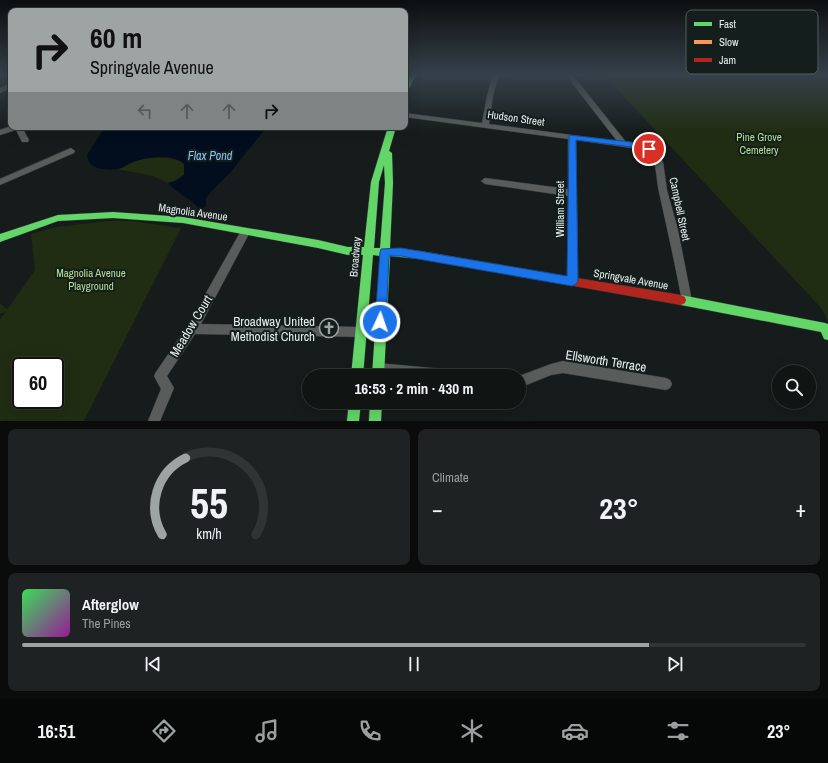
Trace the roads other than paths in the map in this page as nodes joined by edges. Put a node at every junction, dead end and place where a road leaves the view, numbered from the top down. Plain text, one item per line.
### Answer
1 (491, 94) edge
2 (584, 94) edge
3 (408, 115) edge
4 (485, 125) junction
5 (19, 130) edge
6 (391, 130) edge
7 (572, 137) junction
8 (25, 140) dead end
9 (387, 143) junction
10 (624, 144) junction
11 (71, 151) dead end
12 (485, 181) dead end
13 (0, 182) edge
14 (572, 193) junction
15 (245, 232) junction
16 (0, 238) edge
17 (368, 251) junction
18 (385, 252) junction
19 (572, 281) junction
20 (687, 302) junction
21 (192, 329) junction
22 (361, 332) junction
23 (826, 332) edge
24 (358, 369) edge
25 (378, 369) edge
26 (526, 380) edge
27 (666, 384) dead end
28 (354, 409) edge
29 (376, 409) edge
30 (154, 421) edge
31 (353, 421) edge
32 (375, 421) edge

1 - 4 street
2 - 10 street
3 - 4 street, Hudson Street
4 - 7 street, Hudson Street
5 - 8 street
6 - 9 street, Broadway
7 - 10 street, Hudson Street
7 - 14 street, William Street
9 - 17 street, Broadway
9 - 18 street, Broadway
10 - 20 street, Campbell Street
11 - 13 street
12 - 14 street
14 - 19 street, William Street
15 - 16 street, Magnolia Avenue
15 - 17 street, Magnolia Avenue
15 - 21 street, Meadow Court
17 - 18 street, Magnolia Avenue
17 - 22 street, Broadway
18 - 19 street, Springvale Avenue
18 - 25 street, Broadway
19 - 20 street, Springvale Avenue
20 - 23 street, Springvale Avenue
21 - 22 street
21 - 30 street, Meadow Court
22 - 24 street, Broadway
26 - 27 street, Ellsworth Terrace
28 - 31 street
29 - 32 street

